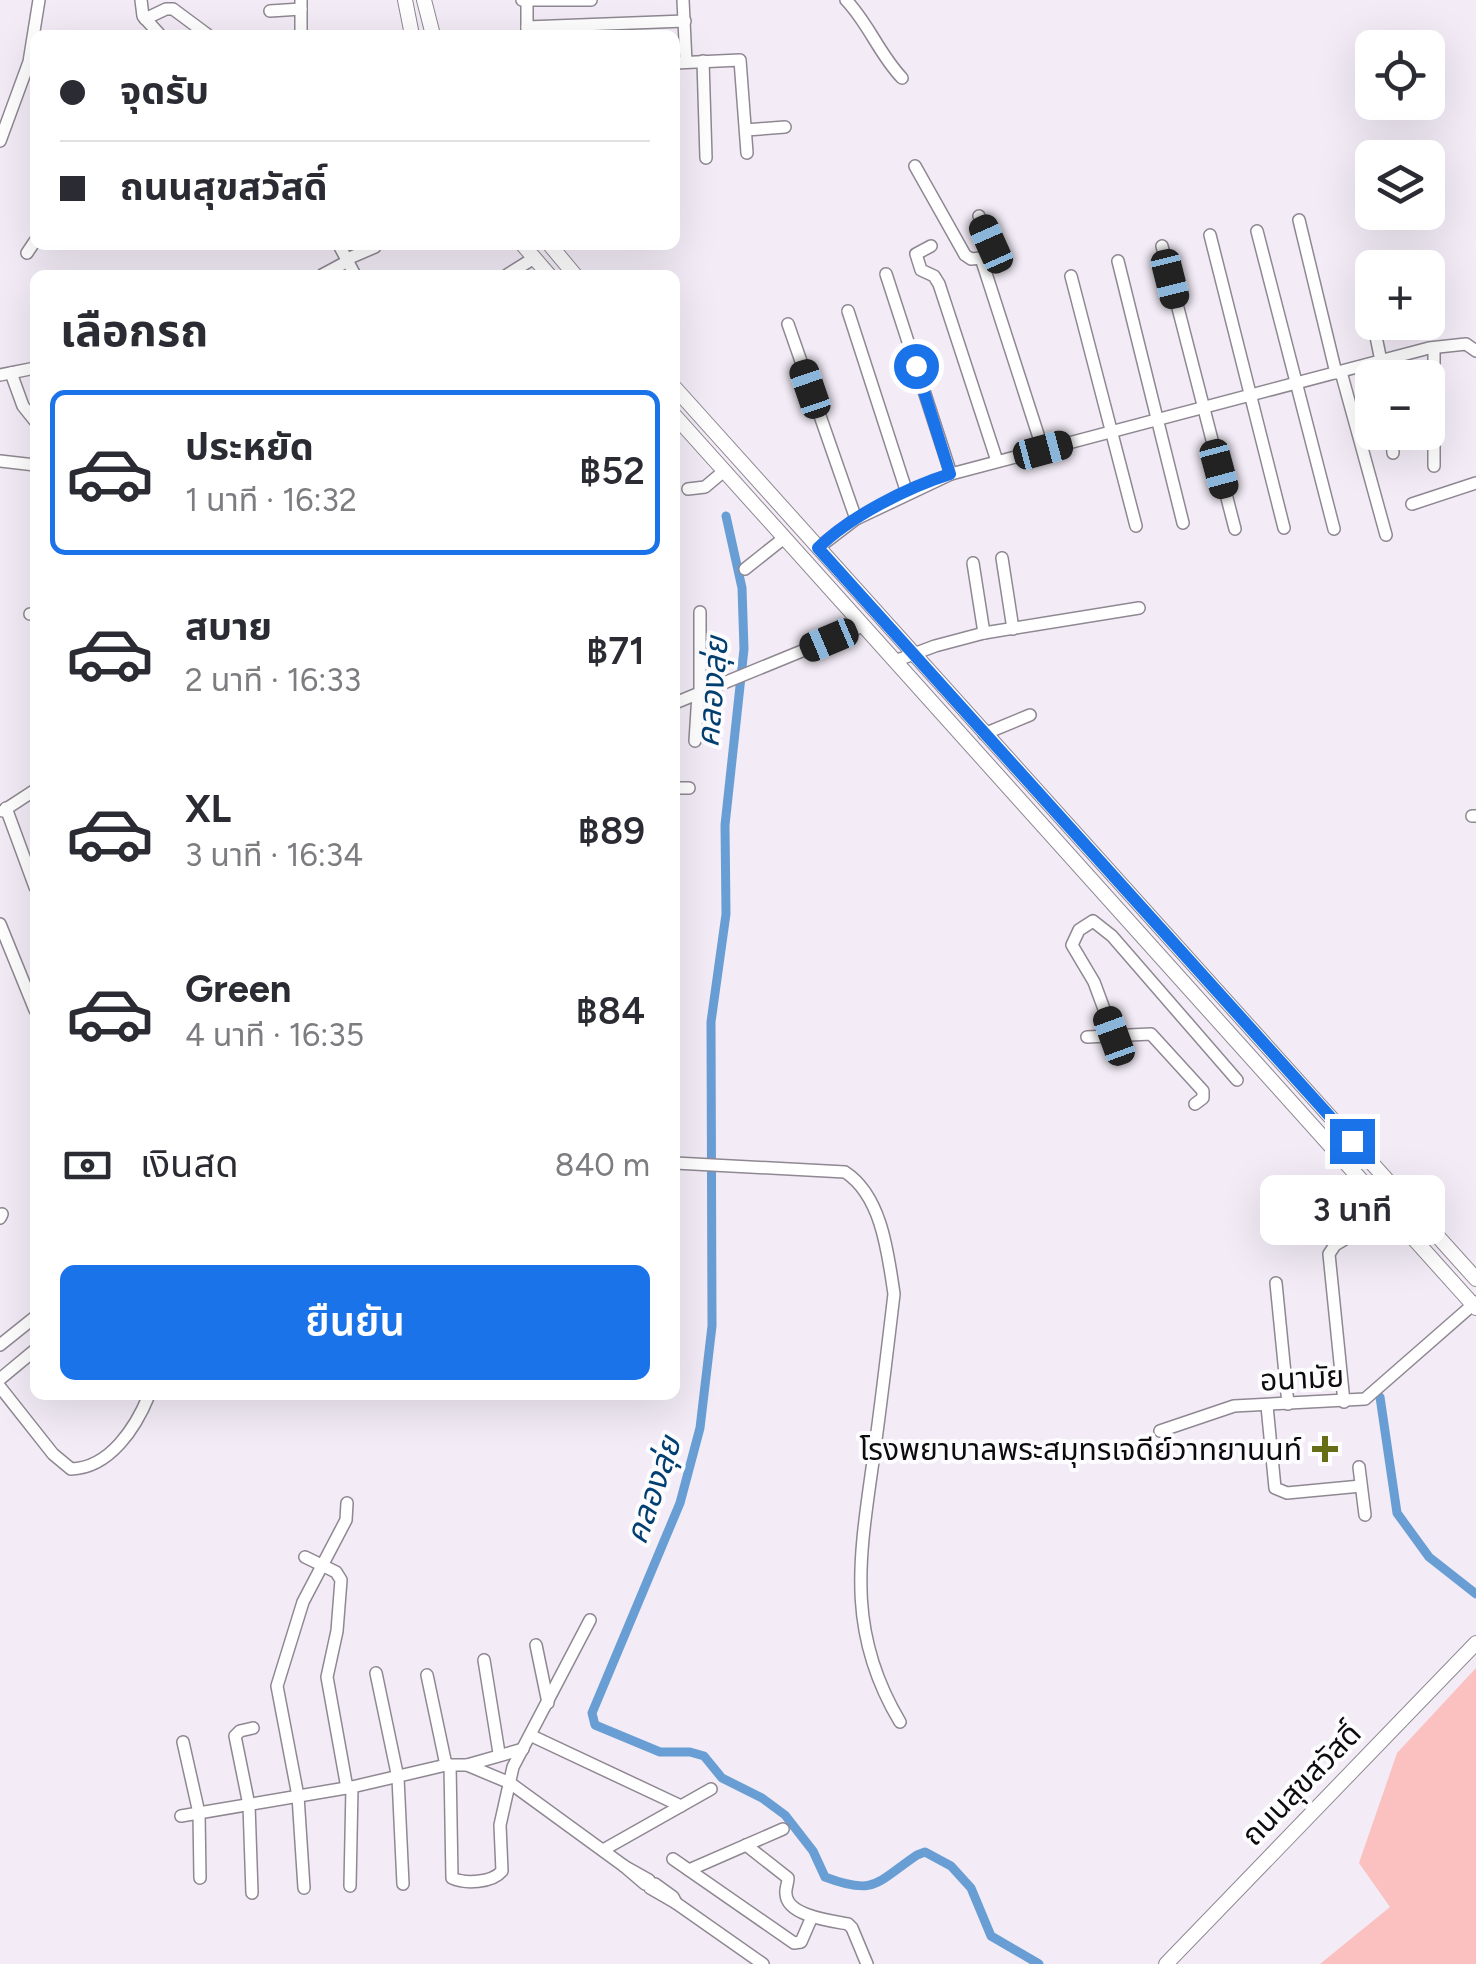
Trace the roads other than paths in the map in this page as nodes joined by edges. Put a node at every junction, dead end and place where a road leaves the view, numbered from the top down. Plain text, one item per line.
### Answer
1 (39, 0) edge
2 (140, 0) edge
3 (404, 0) edge
4 (424, 0) edge
5 (590, 0) edge
6 (683, 0) edge
7 (846, 0) edge
8 (524, 1) edge
9 (301, 5) edge
10 (270, 10) dead end
11 (145, 19) junction
12 (684, 21) junction
13 (34, 30) edge
14 (155, 30) edge
15 (201, 30) edge
16 (411, 30) edge
17 (432, 30) edge
18 (527, 30) edge
19 (543, 30) edge
20 (30, 56) edge
21 (702, 61) junction
22 (681, 62) edge
23 (902, 78) dead end
24 (785, 127) dead end
25 (746, 130) junction
26 (0, 141) edge
27 (747, 153) dead end
28 (706, 158) dead end
29 (916, 166) dead end
30 (979, 216) dead end
31 (1299, 220) dead end
32 (1257, 231) dead end
33 (1210, 235) dead end
34 (931, 246) dead end
35 (1162, 246) dead end
36 (30, 248) edge
37 (342, 250) edge
38 (369, 250) edge
39 (527, 250) edge
40 (554, 250) edge
41 (27, 252) dead end
42 (534, 258) junction
43 (981, 258) junction
44 (347, 260) junction
45 (1118, 260) dead end
46 (330, 270) edge
47 (352, 270) edge
48 (514, 270) edge
49 (545, 270) edge
50 (571, 270) edge
51 (886, 274) dead end
52 (1070, 276) dead end
53 (848, 311) dead end
54 (788, 324) dead end
55 (1434, 348) junction
56 (1476, 351) edge
57 (1386, 360) edge
58 (1433, 360) edge
59 (1355, 368) edge
60 (30, 369) edge
61 (1339, 372) junction
62 (5, 374) edge
63 (1295, 384) junction
64 (680, 394) edge
65 (1250, 397) junction
66 (1202, 409) junction
67 (30, 414) edge
68 (1156, 421) junction
69 (680, 422) edge
70 (1110, 433) junction
71 (1043, 450) junction
72 (1393, 450) edge
73 (1433, 450) edge
74 (1393, 453) dead end
75 (0, 461) edge
76 (997, 461) junction
77 (30, 465) edge
78 (1434, 466) dead end
79 (724, 471) junction
80 (950, 474) junction
81 (1476, 483) edge
82 (688, 488) dead end
83 (907, 493) junction
84 (1412, 504) dead end
85 (856, 519) junction
86 (1184, 523) dead end
87 (1136, 526) dead end
88 (1284, 528) dead end
89 (1334, 529) dead end
90 (1235, 530) dead end
91 (1386, 536) dead end
92 (784, 538) junction
93 (818, 548) junction
94 (1002, 558) dead end
95 (973, 563) dead end
96 (746, 570) dead end
97 (1138, 608) dead end
98 (700, 612) dead end
99 (863, 626) junction
100 (1014, 628) junction
101 (984, 633) junction
102 (911, 653) junction
103 (895, 661) junction
104 (699, 694) junction
105 (680, 701) edge
106 (1030, 716) dead end
107 (984, 734) junction
108 (695, 741) dead end
109 (680, 788) edge
110 (689, 788) dead end
111 (30, 793) edge
112 (3, 811) edge
113 (30, 875) edge
114 (1129, 922) junction
115 (0, 924) edge
116 (1112, 936) junction
117 (1164, 961) junction
118 (1148, 977) junction
119 (30, 998) edge
120 (1197, 998) junction
121 (1180, 1015) junction
122 (1114, 1036) junction
123 (1088, 1038) dead end
124 (1237, 1080) dead end
125 (1195, 1104) dead end
126 (680, 1163) edge
127 (1390, 1212) junction
128 (1476, 1279) edge
129 (1276, 1283) dead end
130 (1475, 1305) edge
131 (30, 1321) edge
132 (0, 1345) edge
133 (30, 1354) edge
134 (0, 1378) edge
135 (0, 1388) edge
136 (147, 1400) edge
137 (1344, 1402) junction
138 (1288, 1404) junction
139 (1268, 1406) junction
140 (1160, 1430) dead end
141 (1359, 1467) dead end
142 (1361, 1486) junction
143 (347, 1502) dead end
144 (1365, 1515) dead end
145 (305, 1557) dead end
146 (320, 1564) junction
147 (590, 1620) dead end
148 (1476, 1643) edge
149 (536, 1645) dead end
150 (484, 1660) dead end
151 (376, 1673) dead end
152 (427, 1675) dead end
153 (548, 1703) junction
154 (900, 1722) dead end
155 (253, 1728) dead end
156 (532, 1736) junction
157 (183, 1742) dead end
158 (523, 1749) junction
159 (499, 1754) junction
160 (468, 1765) junction
161 (448, 1766) junction
162 (398, 1778) junction
163 (510, 1784) junction
164 (349, 1788) junction
165 (712, 1788) dead end
166 (298, 1796) junction
167 (249, 1805) junction
168 (681, 1806) junction
169 (199, 1814) junction
170 (182, 1816) dead end
171 (782, 1829) dead end
172 (746, 1845) junction
173 (603, 1850) junction
174 (672, 1859) dead end
175 (689, 1870) junction
176 (200, 1878) dead end
177 (403, 1884) dead end
178 (350, 1886) dead end
179 (304, 1888) dead end
180 (252, 1892) dead end
181 (811, 1918) junction
182 (763, 1964) edge
183 (866, 1964) edge
184 (1166, 1964) edge

1 - 13 street
2 - 11 street
3 - 16 main road
4 - 17 main road
5 - 8 street
6 - 12 street
7 - 23 street
8 - 18 street
9 - 10 street
11 - 14 street
11 - 15 street
12 - 19 street
12 - 22 street
20 - 26 street
21 - 22 street
21 - 25 street
21 - 28 street
24 - 25 street
25 - 27 street
29 - 43 street
30 - 43 street
31 - 61 street
32 - 63 street
33 - 65 street
34 - 76 street
35 - 66 street
36 - 41 street
37 - 44 street
38 - 44 street
39 - 42 main road
40 - 50 main road
42 - 48 street
42 - 49 main road
43 - 71 street
44 - 46 street
44 - 47 street
45 - 68 street
51 - 80 street
52 - 70 street
53 - 83 street
54 - 85 street
55 - 56 street
55 - 57 street
55 - 58 street
59 - 61 street
60 - 62 street
61 - 63 street
61 - 91 street
62 - 67 street
63 - 65 street
63 - 89 street
64 - 93 main road
65 - 66 street
65 - 88 street
66 - 68 street
66 - 90 street
68 - 70 street
68 - 86 street
69 - 79 main road
70 - 71 street
70 - 87 street
71 - 76 street
72 - 74 street
73 - 78 street
75 - 77 street
76 - 80 street
79 - 82 street
79 - 92 main road
80 - 83 street
81 - 84 street
83 - 85 street
85 - 93 street
92 - 96 street
92 - 99 main road
93 - 102 main road
94 - 100 street
95 - 101 street
97 - 100 street
98 - 104 street
99 - 103 main road
99 - 104 street
100 - 101 street
101 - 102 street
102 - 103 street
102 - 107 main road
103 - 114 main road
104 - 105 street
104 - 108 street
106 - 107 street
107 - 128 main road
109 - 110 street
111 - 112 street
112 - 113 street
114 - 116 street
114 - 117 main road
115 - 119 street
116 - 118 street
116 - 122 street
117 - 118 street
117 - 120 main road
118 - 121 street
120 - 121 street
120 - 127 main road
121 - 124 street
122 - 123 street
122 - 125 street
126 - 154 street
127 - 130 main road
127 - 137 street
129 - 138 street
130 - 137 street, อนามัย
131 - 132 street
133 - 134 street
135 - 136 street
137 - 138 street, อนามัย
138 - 139 street, อนามัย
139 - 140 street, อนามัย
139 - 142 street
141 - 142 street
142 - 144 street
143 - 146 street
145 - 146 street
146 - 164 street
146 - 166 street
147 - 153 street
148 - 184 main road, ถนนสุขสวัสดิ์
149 - 153 street
150 - 159 street
151 - 162 street
152 - 161 street
153 - 156 street
155 - 167 street
156 - 158 street
156 - 168 street
157 - 169 street
158 - 159 street
158 - 163 street
159 - 160 street
160 - 161 street
160 - 163 street
161 - 162 street
161 - 163 street
162 - 164 street
162 - 177 street
163 - 173 street
164 - 166 street
164 - 178 street
165 - 168 street
166 - 167 street
166 - 179 street
167 - 169 street
167 - 180 street
168 - 173 street
169 - 170 street
169 - 176 street
171 - 172 street
172 - 175 street
172 - 181 street
173 - 182 street
174 - 175 street
175 - 181 street
181 - 183 street

